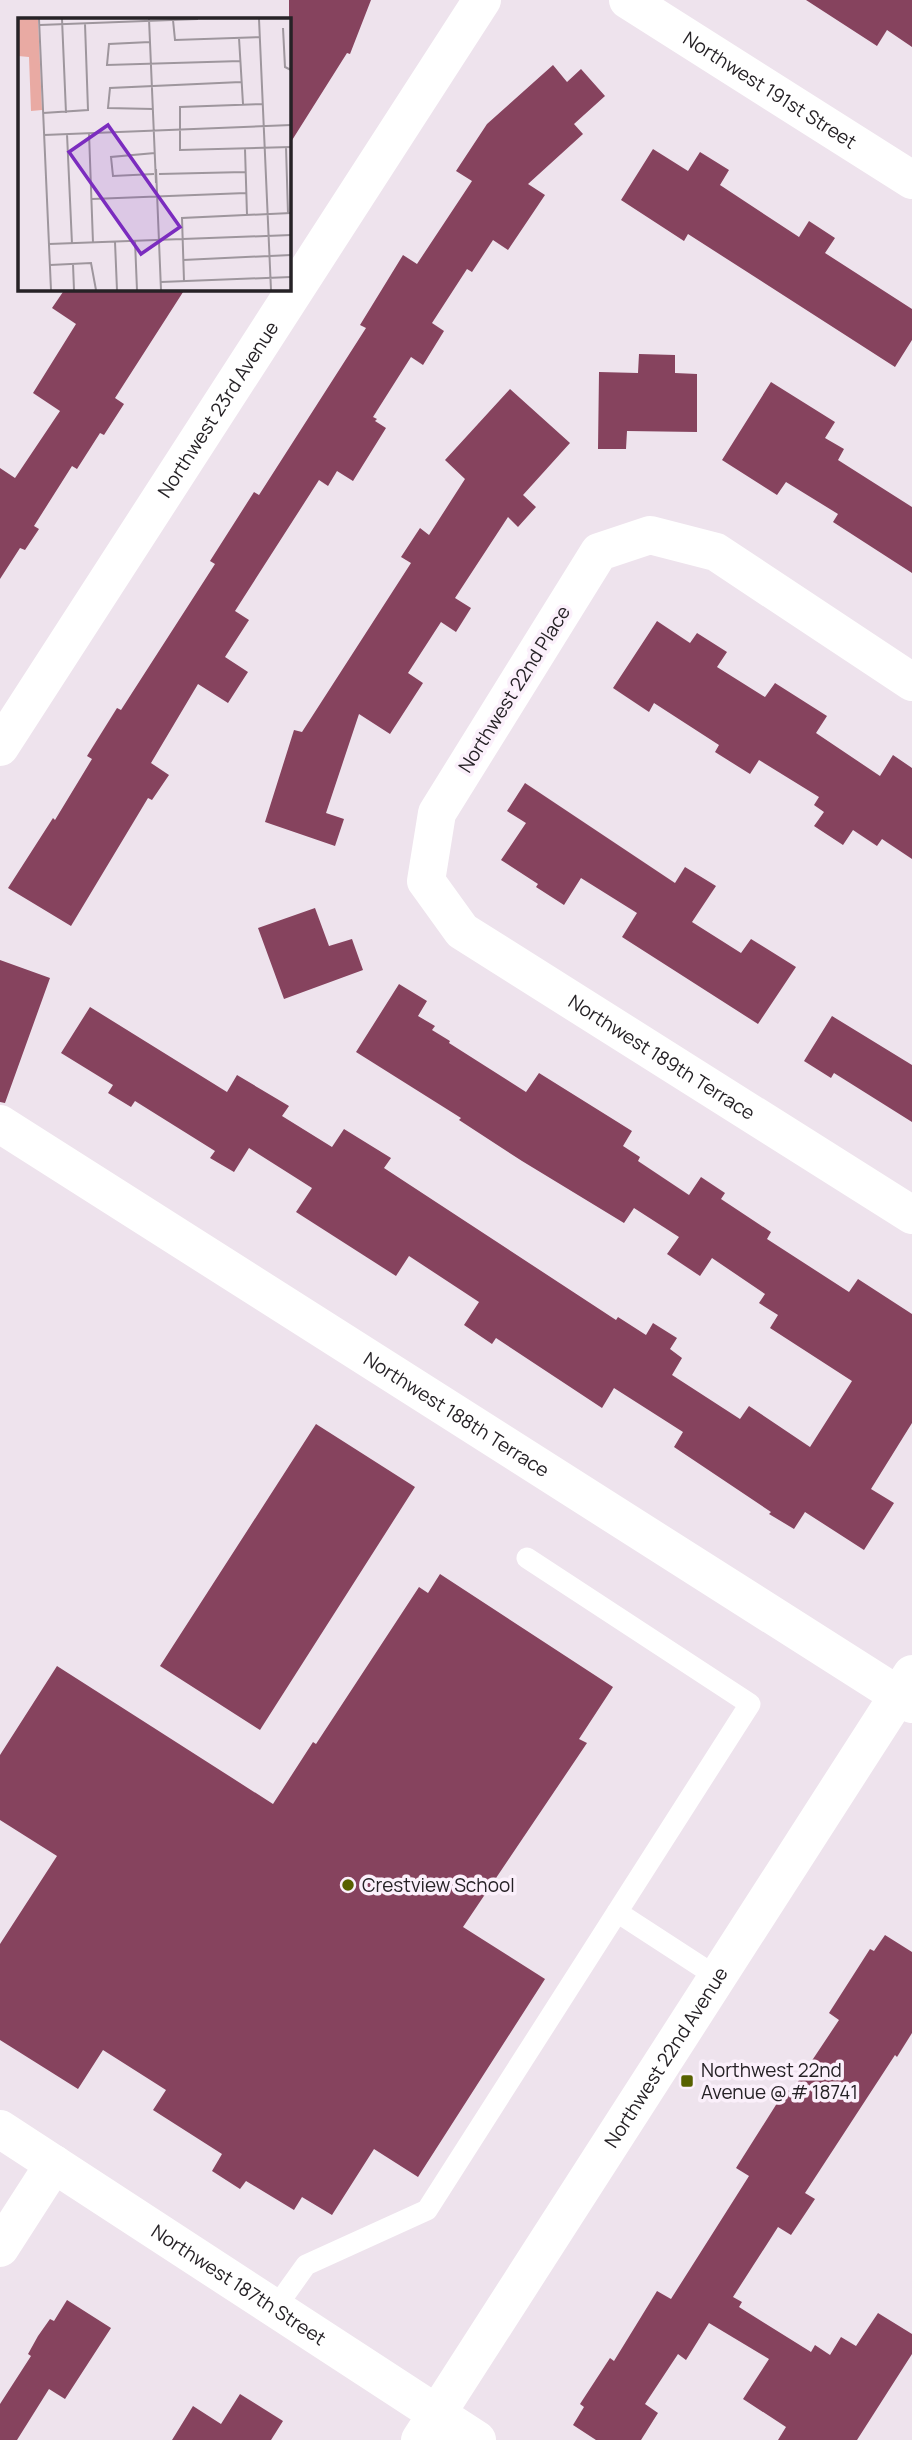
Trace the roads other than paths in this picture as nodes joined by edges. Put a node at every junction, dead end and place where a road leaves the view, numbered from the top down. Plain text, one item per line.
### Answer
1 (482, 0) edge
2 (628, 0) edge
3 (912, 180) edge
4 (912, 682) edge
5 (0, 747) edge
6 (426, 881) joint
7 (0, 1124) edge
8 (912, 1215) edge
9 (527, 1558) dead end
10 (907, 1691) edge
11 (617, 1912) junction
12 (717, 1977) junction
13 (0, 2129) edge
14 (54, 2164) junction
15 (0, 2248) edge
16 (276, 2307) junction
17 (428, 2427) edge
18 (477, 2440) edge

1 - 5 street, Northwest 23rd Avenue
2 - 3 street, Northwest 191st Street
4 - 6 street, Northwest 22nd Place
6 - 8 street, Northwest 189th Terrace
7 - 10 street, Northwest 188th Terrace
9 - 11 lane
10 - 12 street, Northwest 22nd Avenue
11 - 12 lane
11 - 16 lane
12 - 17 street, Northwest 22nd Avenue
13 - 14 street, Northwest 187th Street
14 - 15 street
14 - 16 street, Northwest 187th Street
16 - 17 street, Northwest 187th Street
17 - 18 street, Northwest 187th Street

